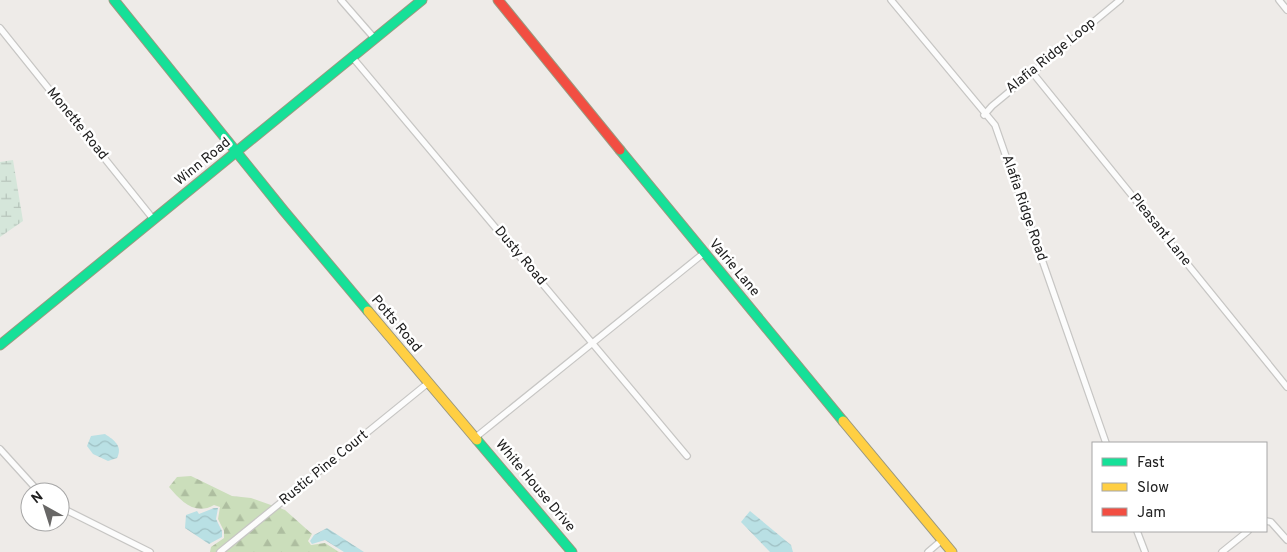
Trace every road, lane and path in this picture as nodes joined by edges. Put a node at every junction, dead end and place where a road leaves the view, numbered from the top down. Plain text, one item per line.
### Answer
1 (114, 0) edge
2 (341, 0) edge
3 (422, 0) edge
4 (498, 0) edge
5 (891, 0) edge
6 (1120, 0) edge
7 (1279, 0) edge
8 (1287, 10) edge
9 (0, 28) edge
10 (375, 39) junction
11 (353, 58) junction
12 (1032, 72) junction
13 (984, 115) junction
14 (236, 152) junction
15 (154, 220) junction
16 (704, 253) junction
17 (594, 344) junction
18 (0, 345) edge
19 (428, 383) junction
20 (1287, 387) edge
21 (476, 437) junction
22 (1106, 442) edge
23 (0, 448) edge
24 (686, 456) dead end
25 (30, 482) edge
26 (70, 512) edge
27 (1267, 521) edge
28 (1137, 532) edge
29 (1247, 532) edge
30 (942, 540) junction
31 (1287, 540) edge
32 (150, 552) edge
33 (220, 552) edge
34 (572, 552) edge
35 (928, 552) edge
36 (952, 552) edge
37 (1144, 552) edge
38 (1222, 552) edge

1 - 14 street, Potts Road
2 - 10 street
3 - 10 street, Winn Road
4 - 16 street, Valrie Lane
5 - 13 street, Alafia Ridge Road
6 - 12 street, Alafia Ridge Loop
7 - 8 street
9 - 15 street, Monette Road
10 - 11 street, Winn Road
11 - 14 street, Winn Road
11 - 17 street, Dusty Road
12 - 13 street, Alafia Ridge Loop
12 - 20 street, Pleasant Lane
13 - 22 street, Alafia Ridge Road
14 - 15 street, Winn Road
14 - 19 street, Potts Road
15 - 18 street, Winn Road
16 - 17 street
16 - 30 street, Valrie Lane
17 - 21 street
17 - 24 street, Dusty Road
19 - 21 street, Potts Road
19 - 33 street, Rustic Pine Court
21 - 34 street, White House Drive
23 - 25 street
26 - 32 street
27 - 31 street
28 - 37 street
29 - 38 street
30 - 35 street
30 - 36 street, Valrie Lane

